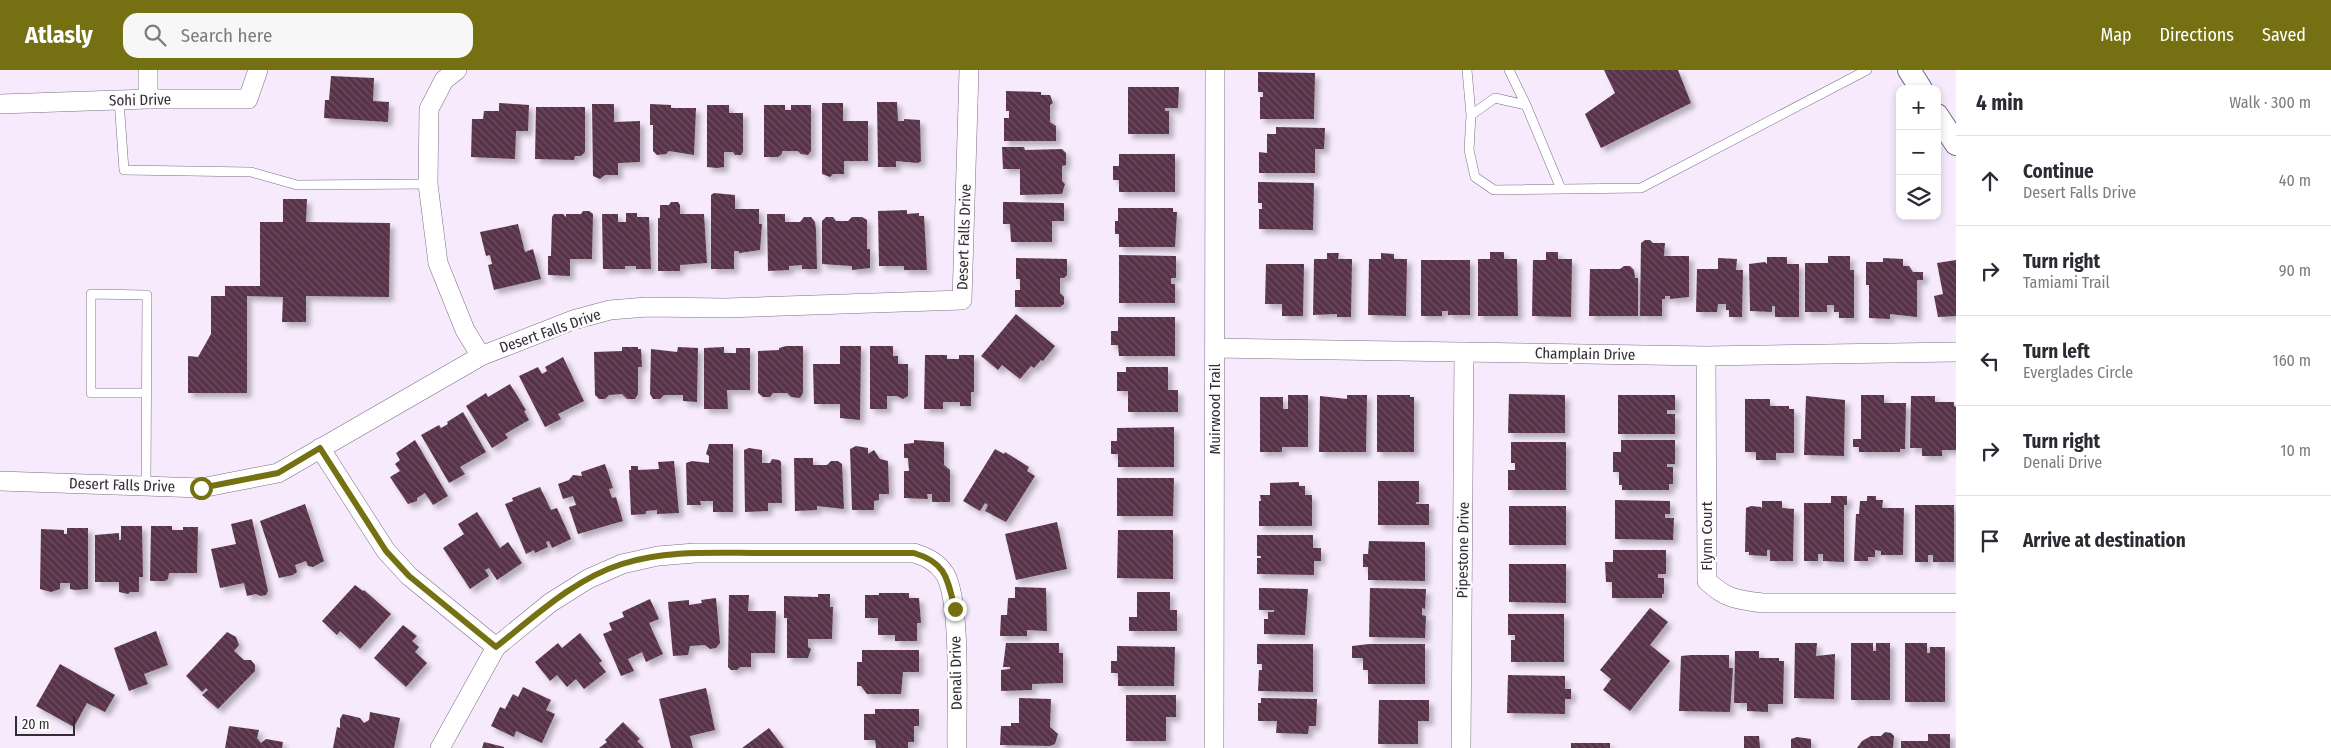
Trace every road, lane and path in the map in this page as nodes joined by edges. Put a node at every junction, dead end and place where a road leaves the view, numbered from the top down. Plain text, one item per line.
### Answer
1 (148, 70) edge
2 (258, 70) edge
3 (457, 70) edge
4 (969, 70) edge
5 (1215, 70) edge
6 (1467, 70) edge
7 (1509, 70) edge
8 (1867, 70) edge
9 (1909, 70) edge
10 (1918, 85) edge
11 (148, 99) junction
12 (120, 100) junction
13 (0, 104) edge
14 (1526, 105) junction
15 (1471, 115) junction
16 (1941, 120) edge
17 (1956, 144) edge
18 (428, 184) junction
19 (1561, 189) junction
20 (1215, 348) junction
21 (1464, 352) junction
22 (1956, 352) edge
23 (481, 356) junction
24 (1706, 356) junction
25 (146, 393) junction
26 (320, 448) junction
27 (0, 481) edge
28 (146, 486) junction
29 (1956, 604) edge
30 (496, 647) junction
31 (440, 748) edge
32 (957, 748) edge
33 (1214, 748) edge
34 (1461, 748) edge

1 - 11 street
2 - 11 street, Sohi Drive
3 - 18 street
4 - 23 street, Desert Falls Drive
5 - 20 street, Muirwood Trail
6 - 15 lane
7 - 14 lane
8 - 19 lane
9 - 10 street
11 - 12 street, Sohi Drive
12 - 13 street, Sohi Drive
12 - 18 lane
14 - 15 lane
14 - 19 lane
15 - 19 lane
16 - 17 street
18 - 23 street
20 - 21 street, Champlain Drive
20 - 33 street, Muirwood Trail
21 - 24 street, Champlain Drive
21 - 34 street, Pipestone Drive
22 - 24 street, Champlain Drive
23 - 26 street, Desert Falls Drive
24 - 29 street, Flynn Court
25 - 25 lane
25 - 28 lane
26 - 28 street, Desert Falls Drive
26 - 30 street
27 - 28 street, Desert Falls Drive
30 - 31 street
30 - 32 street, Denali Drive

